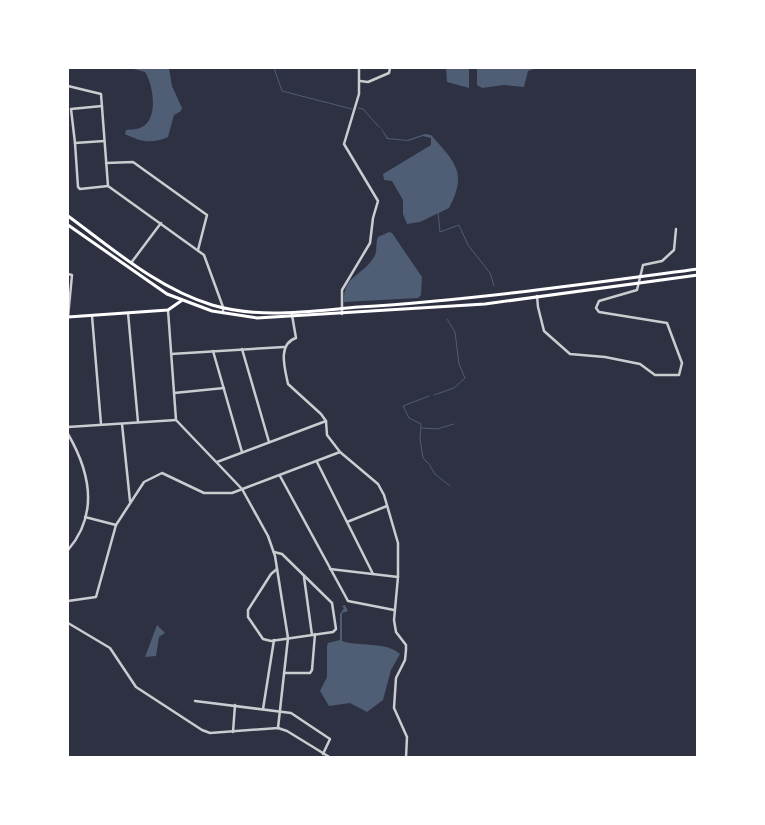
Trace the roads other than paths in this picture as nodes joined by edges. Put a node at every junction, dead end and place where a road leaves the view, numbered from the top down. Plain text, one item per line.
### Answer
1 (358, 68) edge
2 (390, 68) edge
3 (360, 81) junction
4 (68, 86) edge
5 (102, 106) junction
6 (104, 141) junction
7 (75, 143) junction
8 (106, 163) junction
9 (108, 186) junction
10 (68, 216) edge
11 (161, 223) junction
12 (68, 225) edge
13 (676, 229) dead end
14 (198, 250) junction
15 (131, 263) junction
16 (698, 269) edge
17 (68, 274) edge
18 (698, 275) edge
19 (640, 277) junction
20 (638, 283) junction
21 (537, 296) junction
22 (182, 301) junction
23 (223, 307) junction
24 (341, 308) junction
25 (168, 310) junction
26 (292, 311) junction
27 (128, 313) junction
28 (223, 313) junction
29 (342, 314) junction
30 (92, 316) junction
31 (68, 317) edge
32 (293, 317) junction
33 (285, 346) junction
34 (242, 349) junction
35 (213, 351) junction
36 (171, 354) junction
37 (224, 388) junction
38 (174, 393) junction
39 (176, 420) junction
40 (326, 421) junction
41 (138, 422) junction
42 (101, 424) junction
43 (121, 424) junction
44 (68, 427) edge
45 (68, 434) edge
46 (269, 442) junction
47 (242, 452) junction
48 (340, 452) junction
49 (217, 462) junction
50 (317, 462) junction
51 (280, 476) junction
52 (242, 489) junction
53 (130, 502) junction
54 (387, 506) junction
55 (85, 517) junction
56 (347, 522) junction
57 (116, 524) junction
58 (68, 550) edge
59 (274, 552) junction
60 (277, 568) junction
61 (329, 568) junction
62 (373, 574) junction
63 (304, 576) junction
64 (398, 578) junction
65 (68, 601) edge
66 (394, 610) junction
67 (68, 623) edge
68 (313, 635) junction
69 (288, 638) junction
70 (274, 640) junction
71 (284, 673) junction
72 (195, 701) dead end
73 (235, 705) junction
74 (263, 709) junction
75 (280, 711) junction
76 (278, 728) junction
77 (233, 732) junction
78 (323, 754) junction
79 (331, 758) edge
80 (406, 758) edge

1 - 3 street
2 - 3 street
3 - 24 street
4 - 5 street
5 - 6 street
5 - 7 street
6 - 7 street
6 - 8 street
7 - 9 street
8 - 9 street
8 - 14 street
9 - 11 street
10 - 15 main road
11 - 14 street
11 - 15 street
12 - 22 main road
13 - 19 street
14 - 23 street
15 - 23 main road
16 - 19 main road
17 - 31 street
18 - 20 main road
19 - 20 street
19 - 24 main road
20 - 21 main road
20 - 21 street
21 - 29 main road
22 - 25 main road
22 - 28 main road
23 - 26 main road
23 - 28 street
24 - 26 main road
24 - 29 street
25 - 27 main road
25 - 36 street
26 - 32 street
27 - 30 main road
27 - 41 street
28 - 32 main road
29 - 32 main road
30 - 31 main road
30 - 42 street
32 - 33 street
33 - 34 street
33 - 40 street
34 - 35 street
34 - 46 street
35 - 36 street
35 - 37 street
36 - 38 street
37 - 38 street
37 - 47 street
38 - 39 street
39 - 41 street
39 - 49 street
40 - 46 street
40 - 48 street
41 - 43 street
42 - 43 street
42 - 44 street
43 - 53 street
45 - 55 street
46 - 47 street
47 - 49 street
48 - 50 street
48 - 54 street
49 - 52 street
50 - 51 street
50 - 56 street
51 - 52 street
51 - 61 street
52 - 53 street
52 - 59 street
53 - 57 street
54 - 56 street
54 - 64 street
55 - 57 street
55 - 58 street
56 - 62 street
57 - 65 street
59 - 60 street
59 - 63 street
60 - 69 street
60 - 70 street
61 - 62 street
61 - 66 street
62 - 64 street
63 - 68 street
63 - 68 street
64 - 66 street
66 - 80 street
67 - 77 street
68 - 69 street
68 - 71 street
69 - 70 street
69 - 71 street
70 - 74 street
71 - 75 street
72 - 73 street
73 - 74 street
73 - 77 street
74 - 75 street
75 - 76 street
75 - 78 street
76 - 77 street
76 - 78 street
78 - 79 street

